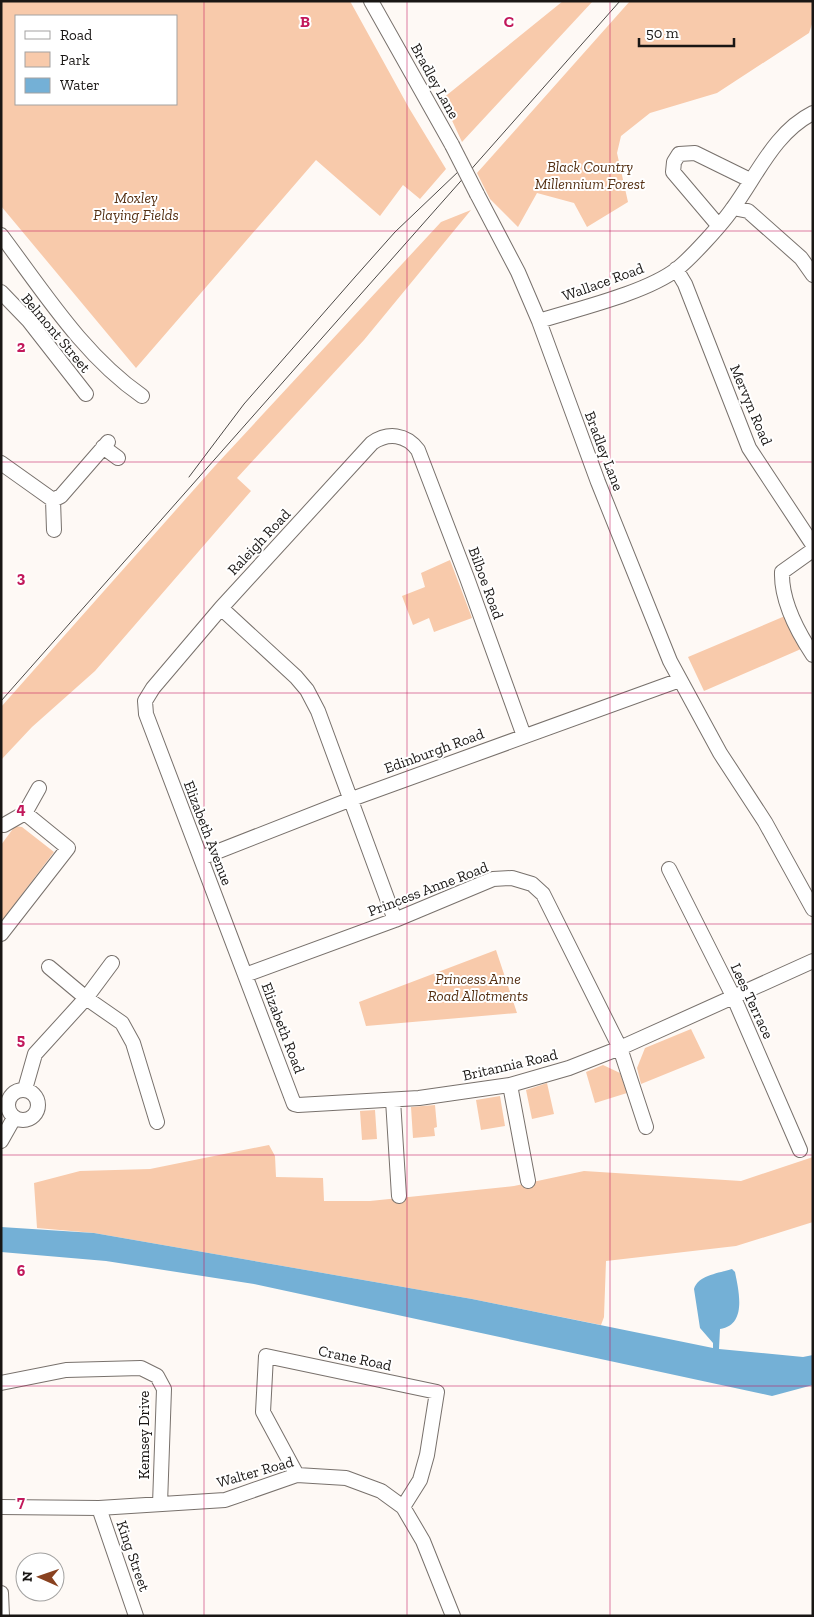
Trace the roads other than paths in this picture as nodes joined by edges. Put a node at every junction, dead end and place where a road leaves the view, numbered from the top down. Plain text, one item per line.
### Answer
1 (371, 1) edge
2 (813, 113) edge
3 (750, 180) junction
4 (733, 208) junction
5 (718, 225) junction
6 (1, 235) edge
7 (676, 269) junction
8 (813, 275) edge
9 (2, 295) edge
10 (538, 321) junction
11 (86, 394) dead end
12 (142, 396) dead end
13 (413, 443) joint
14 (118, 458) dead end
15 (1, 462) edge
16 (53, 500) junction
17 (54, 530) dead end
18 (813, 545) edge
19 (813, 550) edge
20 (221, 608) junction
21 (813, 655) edge
22 (680, 680) junction
23 (146, 701) joint
24 (524, 736) junction
25 (39, 788) dead end
26 (349, 800) junction
27 (25, 813) junction
28 (4, 825) dead end
29 (201, 858) junction
30 (669, 869) dead end
31 (813, 909) edge
32 (395, 920) junction
33 (2, 932) edge
34 (813, 962) edge
35 (112, 963) dead end
36 (49, 967) dead end
37 (246, 976) junction
38 (86, 998) junction
39 (734, 998) junction
40 (620, 1048) junction
41 (510, 1084) junction
42 (25, 1089) junction
43 (289, 1092) joint
44 (393, 1100) junction
45 (14, 1118) junction
46 (157, 1122) dead end
47 (646, 1127) dead end
48 (1, 1141) edge
49 (800, 1150) dead end
50 (528, 1181) dead end
51 (399, 1196) dead end
52 (1, 1383) edge
53 (296, 1475) junction
54 (164, 1503) junction
55 (1, 1507) edge
56 (99, 1508) junction
57 (403, 1508) junction
58 (1, 1593) edge
59 (2, 1616) edge
60 (136, 1616) edge
61 (453, 1616) edge

1 - 10 street, Bradley Lane, bridge
2 - 3 street, Wallace Road
3 - 4 street, Wallace Road
3 - 5 street
4 - 5 street, Wallace Road
4 - 8 street
5 - 7 street, Wallace Road
6 - 12 street
7 - 10 street, Wallace Road
7 - 18 street, Mervyn Road
9 - 11 street, Belmont Street
10 - 22 street, Bradley Lane
13 - 20 street, Raleigh Road
13 - 24 street, Bilboe Road
14 - 16 street
15 - 16 street
16 - 17 street
19 - 21 street
20 - 23 street, Raleigh Road
20 - 26 street
22 - 24 street, Edinburgh Road
22 - 31 street, Bradley Lane
23 - 29 street, Elizabeth Avenue
24 - 26 street, Edinburgh Road
25 - 27 street
26 - 29 street, Edinburgh Road
26 - 32 street
27 - 28 street
27 - 33 street
29 - 37 street, Elizabeth Avenue
30 - 39 street, Lees Terrace
32 - 37 street, Princess Anne Road
32 - 40 street, Princess Anne Road
34 - 39 street, Britannia Road
35 - 38 street
36 - 38 street
37 - 43 street, Elizabeth Road
38 - 42 street
38 - 46 street
39 - 40 street, Britannia Road
39 - 49 street, Lees Terrace
40 - 41 street, Britannia Road
40 - 47 street, Princess Anne Road
41 - 44 street, Britannia Road
41 - 50 street
42 - 45 street
42 - 45 street
43 - 44 street, Britannia Road
44 - 51 street
45 - 48 street
52 - 54 street, Kemsey Drive
53 - 54 street, Walter Road
53 - 57 street, Walter Road
53 - 57 street, Crane Road
54 - 56 street, Walter Road
55 - 56 street, Walter Road
56 - 60 street, King Street
57 - 61 street, Walter Road
58 - 59 street

